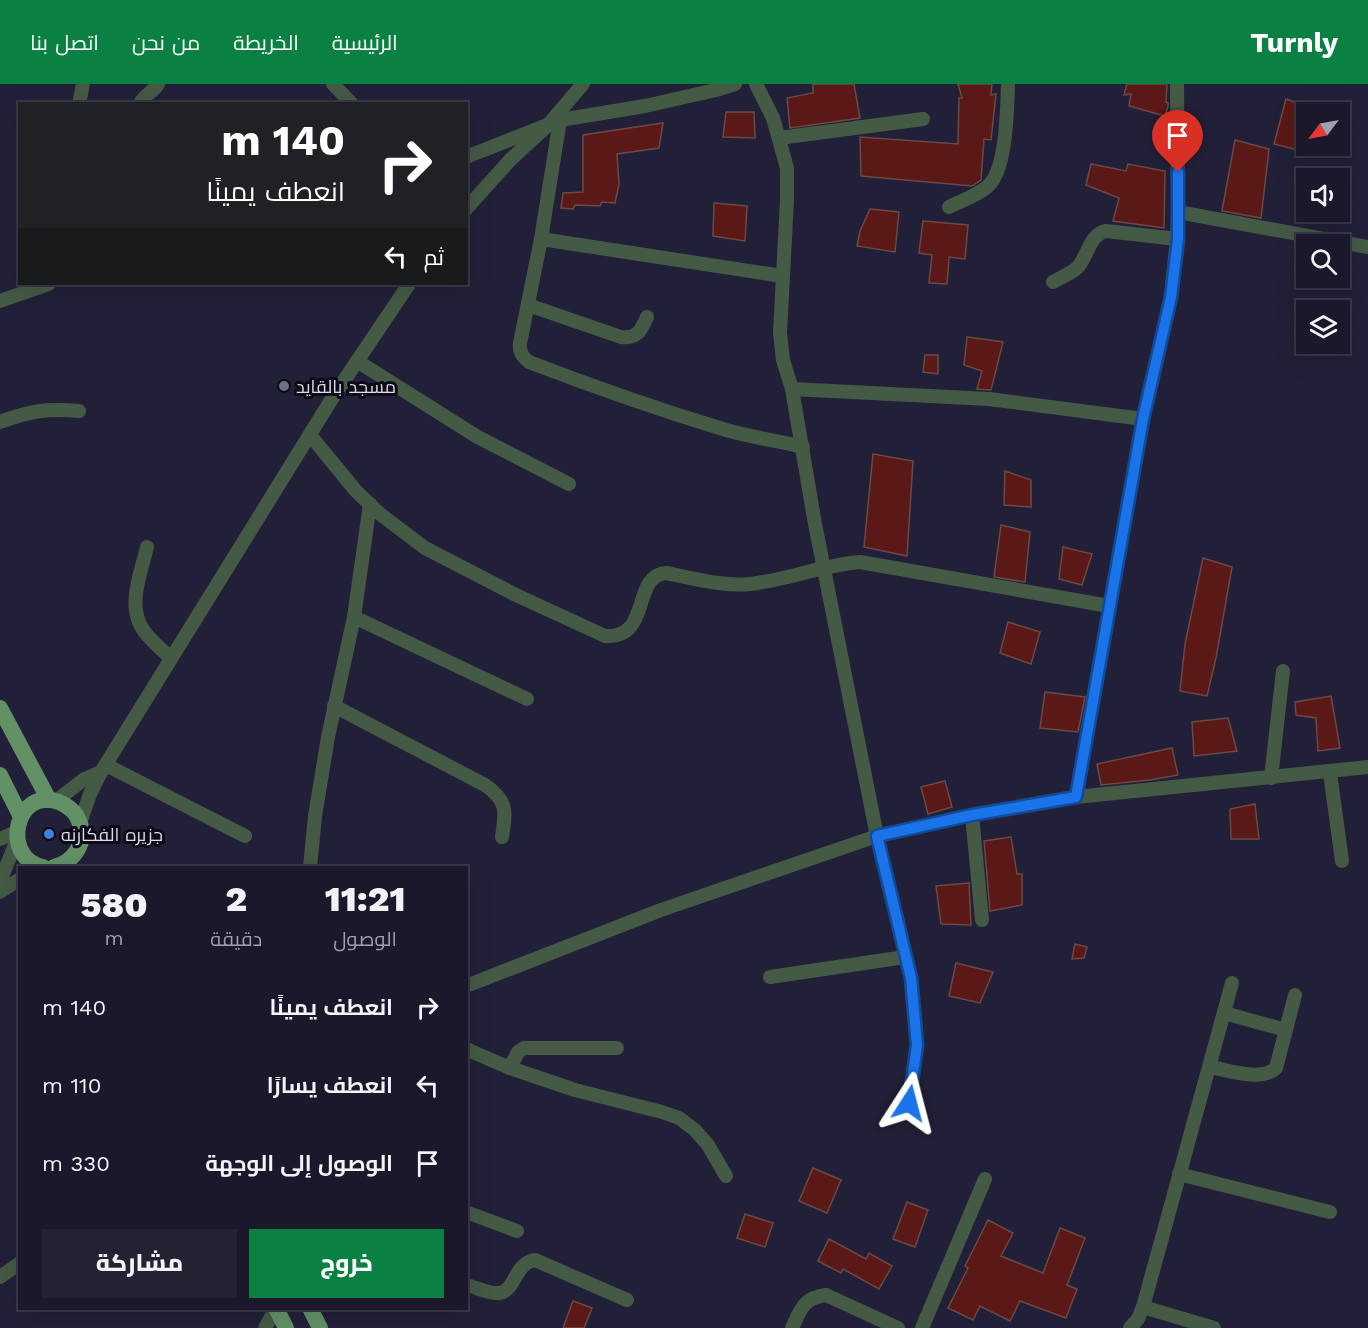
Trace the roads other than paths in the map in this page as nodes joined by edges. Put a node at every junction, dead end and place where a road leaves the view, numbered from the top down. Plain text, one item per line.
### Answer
1 (83, 84) edge
2 (158, 84) edge
3 (333, 84) edge
4 (583, 84) edge
5 (735, 84) edge
6 (756, 84) edge
7 (1008, 84) edge
8 (1177, 84) edge
9 (79, 102) edge
10 (141, 102) edge
11 (350, 102) edge
12 (922, 119) dead end
13 (554, 122) junction
14 (779, 138) junction
15 (468, 156) edge
16 (468, 207) edge
17 (949, 207) dead end
18 (1178, 212) junction
19 (542, 239) junction
20 (1178, 239) junction
21 (1368, 247) edge
22 (782, 276) junction
23 (1053, 282) dead end
24 (46, 285) edge
25 (408, 285) edge
26 (0, 301) edge
27 (528, 305) junction
28 (647, 317) dead end
29 (357, 361) junction
30 (792, 389) junction
31 (79, 411) dead end
32 (1143, 419) junction
33 (0, 422) edge
34 (310, 435) junction
35 (803, 447) junction
36 (569, 484) dead end
37 (370, 504) junction
38 (147, 547) dead end
39 (825, 569) junction
40 (1109, 606) junction
41 (354, 617) junction
42 (171, 658) junction
43 (1283, 671) dead end
44 (527, 699) dead end
45 (334, 706) junction
46 (0, 708) edge
47 (1368, 767) edge
48 (103, 769) junction
49 (1330, 773) junction
50 (0, 775) edge
51 (1271, 778) junction
52 (1076, 797) junction
53 (53, 801) junction
54 (20, 815) junction
55 (972, 815) junction
56 (80, 823) junction
57 (245, 836) dead end
58 (877, 836) junction
59 (502, 837) dead end
60 (10, 838) edge
61 (80, 860) edge
62 (1342, 861) dead end
63 (38, 866) edge
64 (57, 866) edge
65 (310, 866) edge
66 (18, 880) edge
67 (0, 882) edge
68 (0, 892) edge
69 (982, 920) dead end
70 (906, 957) junction
71 (770, 977) dead end
72 (1232, 983) dead end
73 (468, 985) edge
74 (1295, 996) dead end
75 (1224, 1013) junction
76 (1286, 1030) junction
77 (617, 1048) dead end
78 (468, 1050) edge
79 (1210, 1067) junction
80 (510, 1068) junction
81 (909, 1103) dead end
82 (1179, 1174) junction
83 (726, 1176) dead end
84 (986, 1179) dead end
85 (1330, 1212) dead end
86 (468, 1213) edge
87 (518, 1231) dead end
88 (18, 1264) edge
89 (0, 1277) edge
90 (468, 1286) edge
91 (627, 1300) dead end
92 (1143, 1307) junction
93 (275, 1310) edge
94 (277, 1310) edge
95 (311, 1310) edge
96 (266, 1328) edge
97 (286, 1328) edge
98 (320, 1328) edge
99 (792, 1328) edge
100 (898, 1328) edge
101 (922, 1328) edge
102 (1130, 1328) edge
103 (1214, 1328) edge

1 - 9 street
2 - 10 street
3 - 11 street
4 - 13 street
5 - 13 street
6 - 14 street
7 - 17 street
8 - 18 street
12 - 14 street
13 - 15 street
13 - 16 street
13 - 19 street
14 - 22 street
18 - 20 street
18 - 21 street
19 - 22 street
19 - 27 street
20 - 23 street
20 - 32 street
22 - 30 street
24 - 26 street
25 - 29 street
27 - 28 street
27 - 35 street
29 - 34 street
29 - 36 street
30 - 32 street
30 - 35 street
31 - 33 street
32 - 40 street
34 - 37 street
34 - 42 street
35 - 39 street
37 - 39 street
37 - 41 street
38 - 42 street
39 - 40 street
39 - 58 street
40 - 52 street
41 - 44 street
41 - 45 street
42 - 48 street
43 - 51 street
45 - 59 street
45 - 65 street
46 - 53 main road
47 - 49 street
48 - 53 street
48 - 56 street
48 - 57 street
49 - 51 street
49 - 62 street
50 - 54 main road
51 - 52 street
52 - 55 street
53 - 54 main road
53 - 56 main road
54 - 60 main road
55 - 58 street
55 - 69 street
56 - 61 main road
58 - 70 street
58 - 73 street
60 - 63 main road
60 - 67 street
61 - 64 main road
66 - 68 street
70 - 71 street
70 - 81 street
72 - 75 street
74 - 76 street
75 - 76 street
75 - 79 street
76 - 79 street
77 - 80 street
78 - 80 street
79 - 82 street
80 - 83 street
82 - 85 street
82 - 92 street
84 - 101 street
86 - 87 street
88 - 89 street
90 - 91 street
92 - 102 street
92 - 103 street
93 - 96 street
94 - 97 main road
95 - 98 main road
99 - 100 street

